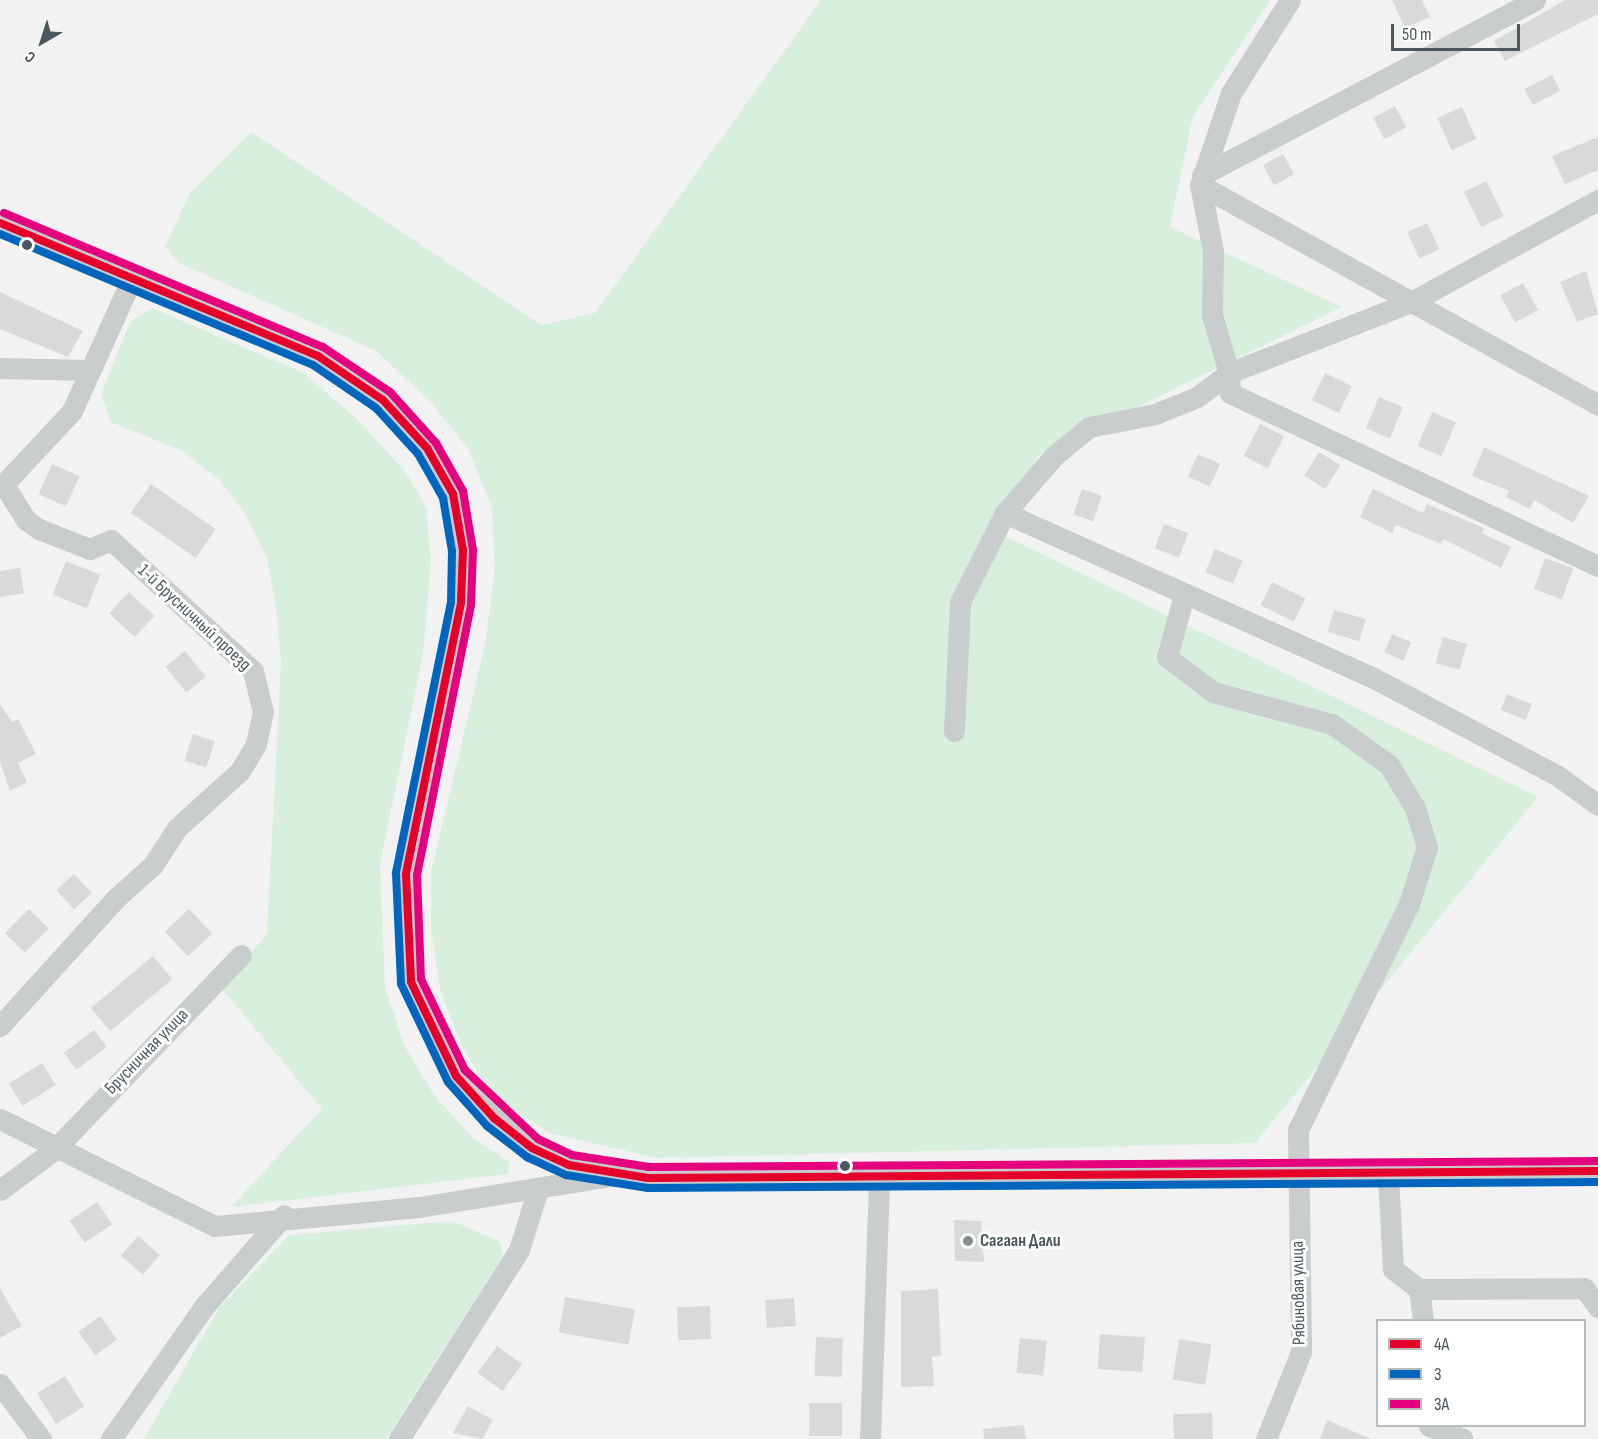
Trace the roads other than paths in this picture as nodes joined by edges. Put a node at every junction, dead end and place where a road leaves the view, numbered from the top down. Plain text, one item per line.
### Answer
1 (1290, 0) edge
2 (1535, 0) edge
3 (1201, 180) junction
4 (1598, 200) edge
5 (0, 223) edge
6 (133, 276) junction
7 (1411, 302) junction
8 (0, 368) edge
9 (90, 370) junction
10 (1229, 373) junction
11 (1598, 405) edge
12 (2, 486) edge
13 (1005, 513) junction
14 (1598, 566) edge
15 (1184, 595) junction
16 (954, 731) dead end
17 (1598, 805) edge
18 (241, 955) dead end
19 (0, 1026) edge
20 (0, 1119) edge
21 (54, 1149) junction
22 (1598, 1171) edge
23 (1388, 1175) junction
24 (610, 1176) junction
25 (1298, 1177) junction
26 (879, 1178) junction
27 (0, 1190) edge
28 (538, 1190) junction
29 (284, 1215) junction
30 (1591, 1281) edge
31 (1419, 1289) junction
32 (1598, 1307) edge
33 (1423, 1319) edge
34 (0, 1384) edge
35 (1432, 1427) edge
36 (41, 1439) edge
37 (111, 1439) edge
38 (399, 1439) edge
39 (870, 1439) edge
40 (1266, 1439) edge
41 (1463, 1439) edge

1 - 3 street
2 - 3 street
3 - 7 street
3 - 10 street
4 - 7 street
5 - 6 main road
6 - 9 street
6 - 24 main road
7 - 10 street
7 - 11 street
8 - 9 street
9 - 12 street
10 - 13 street
10 - 14 street
12 - 19 street, 1-й Брусничный проезд
13 - 15 street
13 - 16 street
15 - 17 street
15 - 25 street, Рябиновая улица
18 - 21 street, Брусничная улица
20 - 21 street
21 - 27 street, Брусничная улица
21 - 29 street
22 - 23 main road
23 - 25 main road
23 - 31 street
24 - 26 main road
24 - 28 street
25 - 26 main road
25 - 40 street, Рябиновая улица
26 - 39 street
28 - 29 street
28 - 38 street
29 - 37 street
30 - 31 street
30 - 32 street
31 - 33 street
34 - 36 street
35 - 41 street

